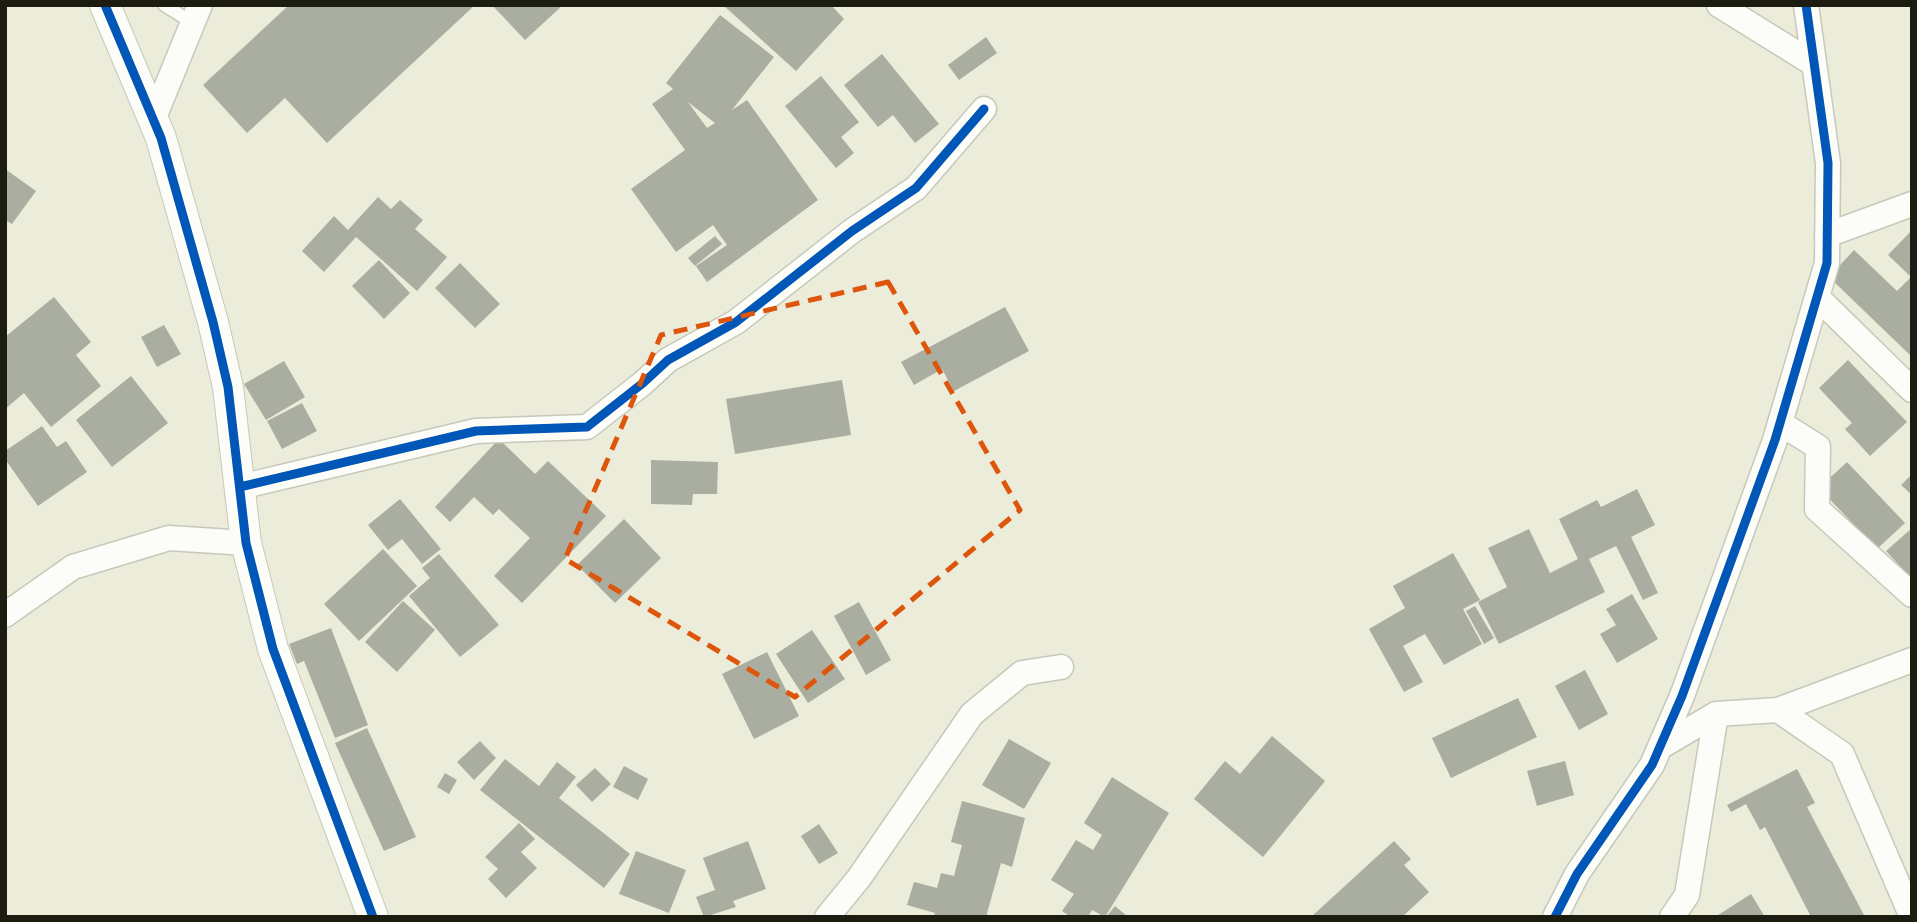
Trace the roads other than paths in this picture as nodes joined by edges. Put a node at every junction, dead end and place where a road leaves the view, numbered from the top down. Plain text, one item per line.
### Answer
1 (105, 5) edge
2 (164, 5) edge
3 (1719, 5) edge
4 (1806, 5) edge
5 (196, 14) edge
6 (1814, 64) junction
7 (984, 109) dead end
8 (153, 120) junction
9 (1912, 204) edge
10 (1827, 235) junction
11 (1817, 297) junction
12 (1912, 390) edge
13 (1780, 423) junction
14 (240, 487) junction
15 (246, 543) junction
16 (1912, 596) edge
17 (5, 615) edge
18 (1912, 660) edge
19 (1061, 667) dead end
20 (1778, 710) junction
21 (1716, 713) junction
22 (1660, 747) junction
23 (373, 917) edge
24 (827, 917) edge
25 (1555, 917) edge
26 (1672, 917) edge
27 (1912, 917) edge

1 - 8 street
2 - 5 lane
3 - 6 street
4 - 6 street
5 - 8 street
6 - 10 street
7 - 14 street
8 - 14 street
9 - 10 street
10 - 11 street
11 - 12 street
11 - 13 street
13 - 16 street
13 - 22 street
14 - 15 street
15 - 17 street
15 - 23 street
18 - 20 street
19 - 24 street
20 - 21 street
20 - 27 street
21 - 22 street
21 - 26 street
22 - 25 street

